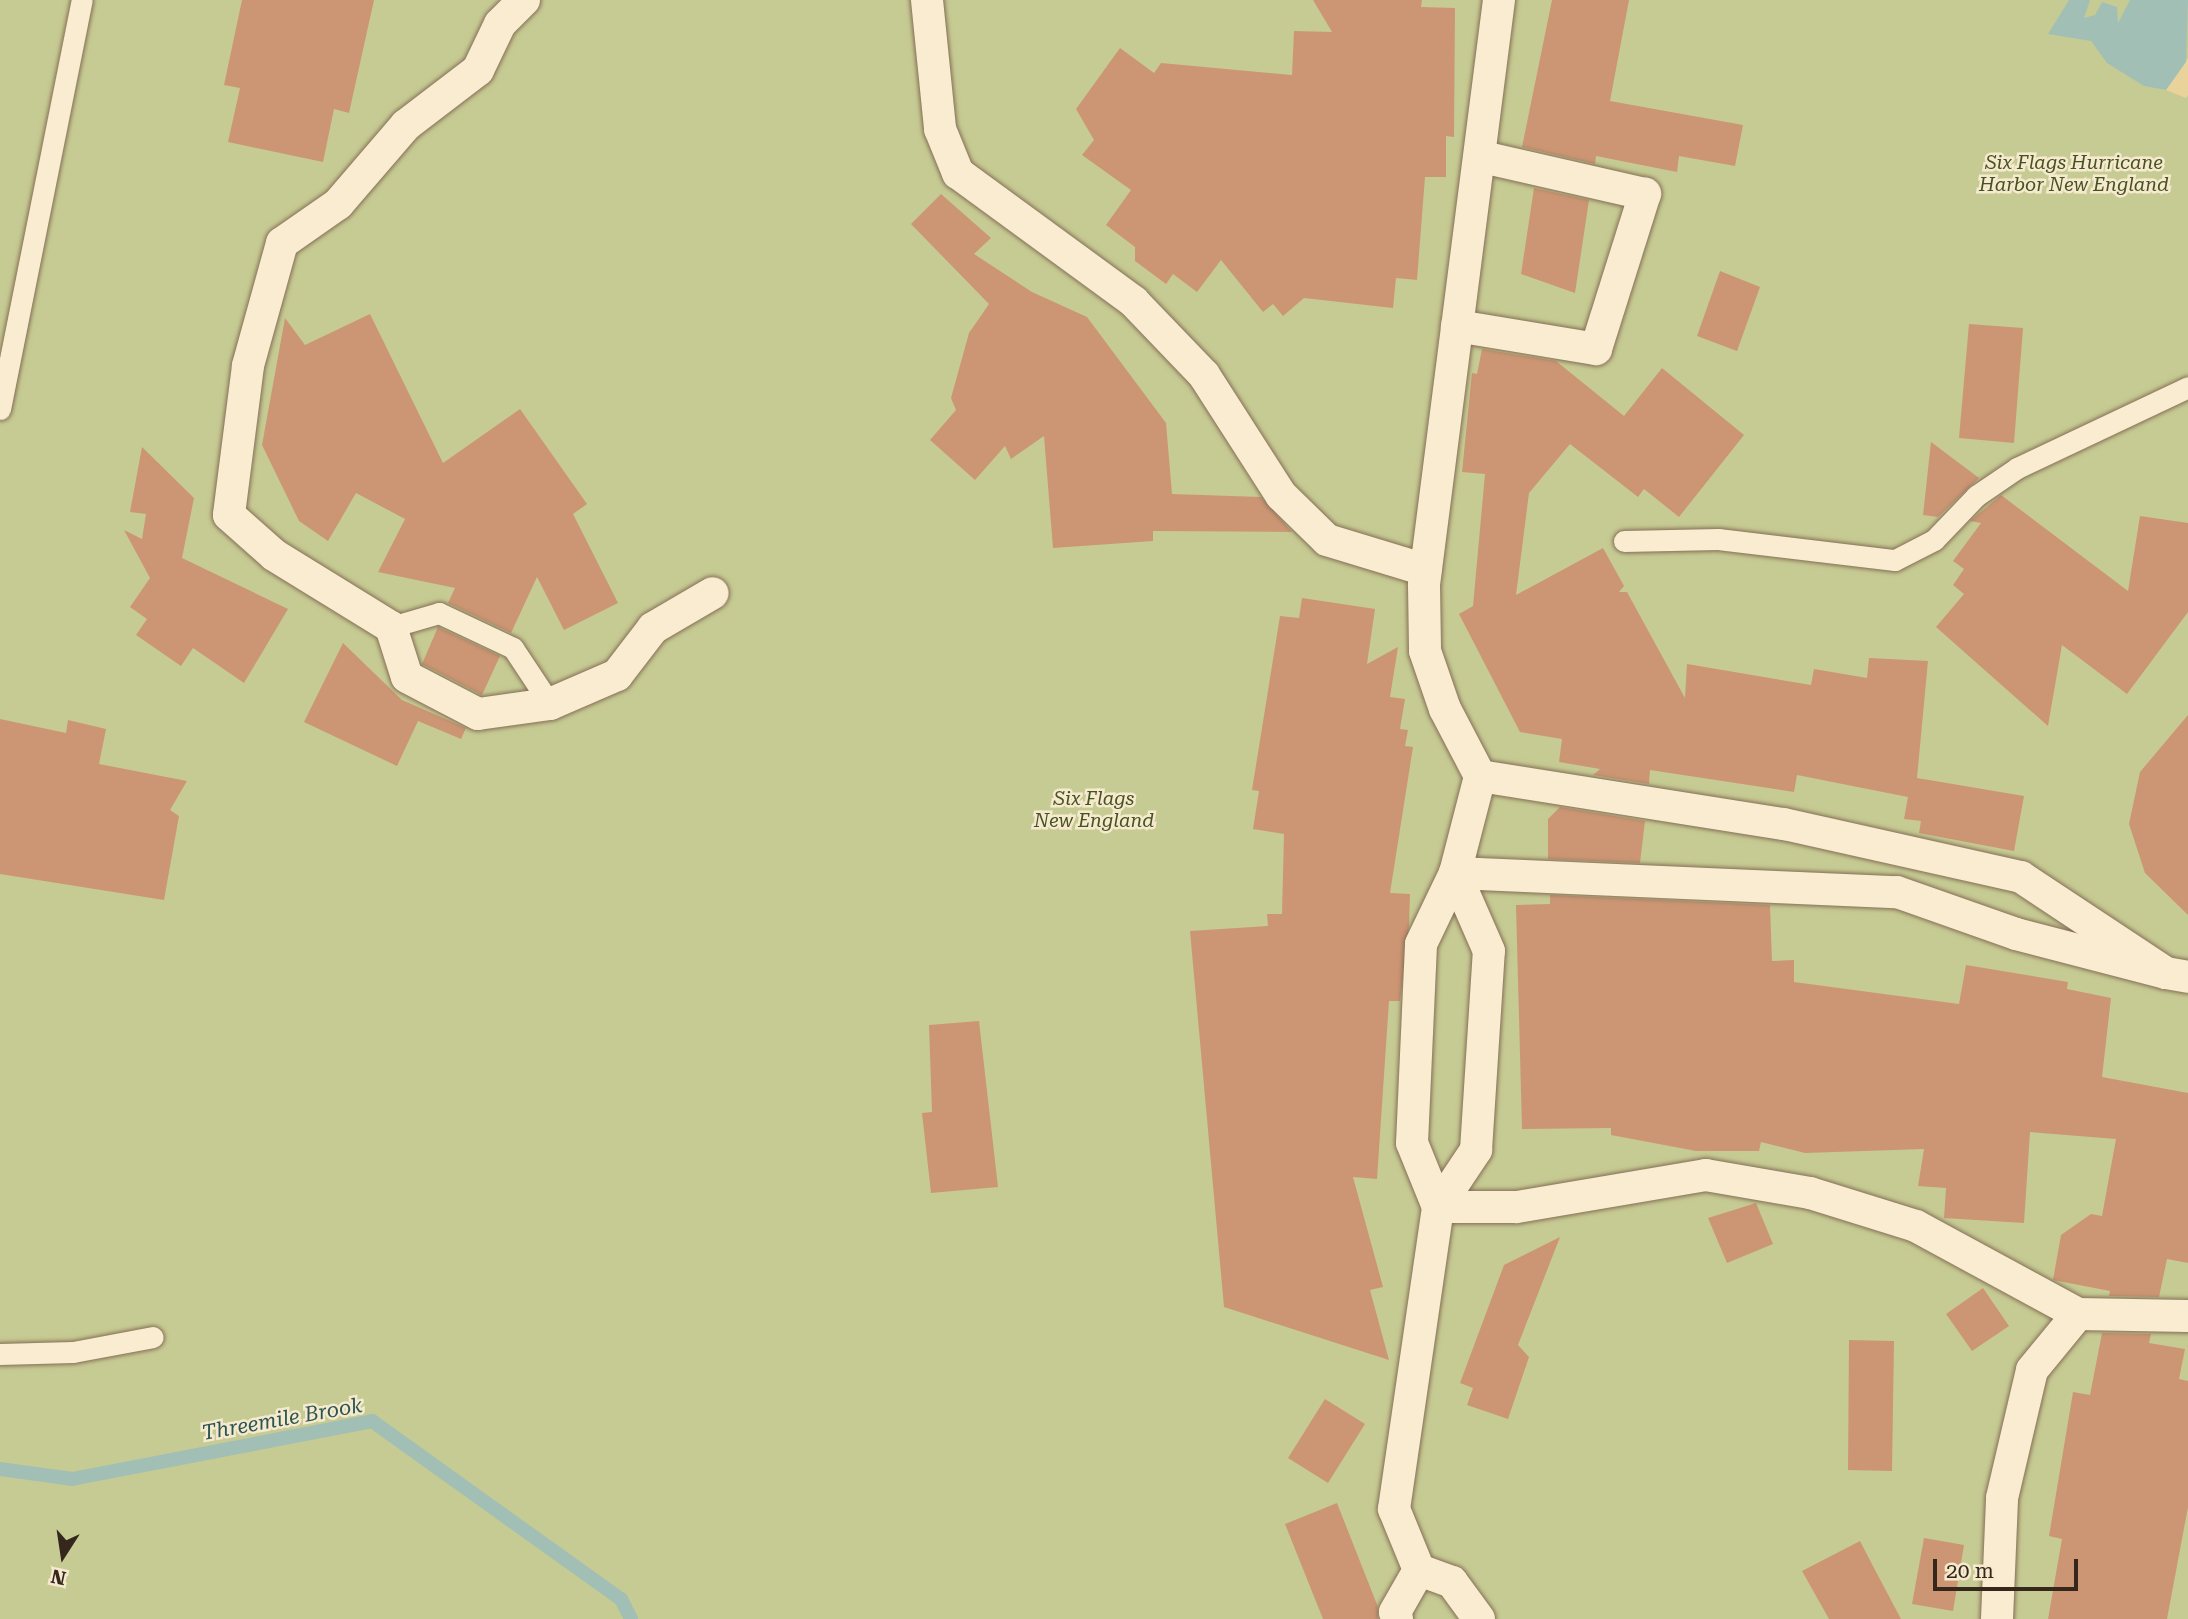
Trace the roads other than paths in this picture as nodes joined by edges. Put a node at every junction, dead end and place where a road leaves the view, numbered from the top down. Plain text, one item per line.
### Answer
1 (82, 0) edge
2 (524, 0) edge
3 (927, 0) edge
4 (1499, 0) edge
5 (1482, 157) junction
6 (1457, 326) junction
7 (2188, 387) edge
8 (0, 409) edge
9 (1623, 541) dead end
10 (1426, 570) junction
11 (713, 593) dead end
12 (391, 628) junction
13 (550, 704) junction
14 (1480, 776) junction
15 (1455, 873) junction
16 (2177, 975) edge
17 (1438, 1207) junction
18 (2078, 1314) junction
19 (2188, 1316) edge
20 (153, 1337) dead end
21 (0, 1354) edge
22 (1419, 1570) junction
23 (1397, 1619) edge
24 (1479, 1619) edge
25 (1997, 1619) edge

1 - 8 lane
2 - 12 street
3 - 10 street
4 - 5 street
5 - 6 street
5 - 6 street
6 - 10 street
7 - 9 lane
10 - 14 street
11 - 13 street
12 - 13 lane
12 - 13 street
14 - 15 street
14 - 16 street
15 - 16 street
15 - 17 street
15 - 17 street
17 - 18 street
17 - 22 street
18 - 19 street
18 - 25 street
20 - 21 lane
22 - 23 street
22 - 24 street

